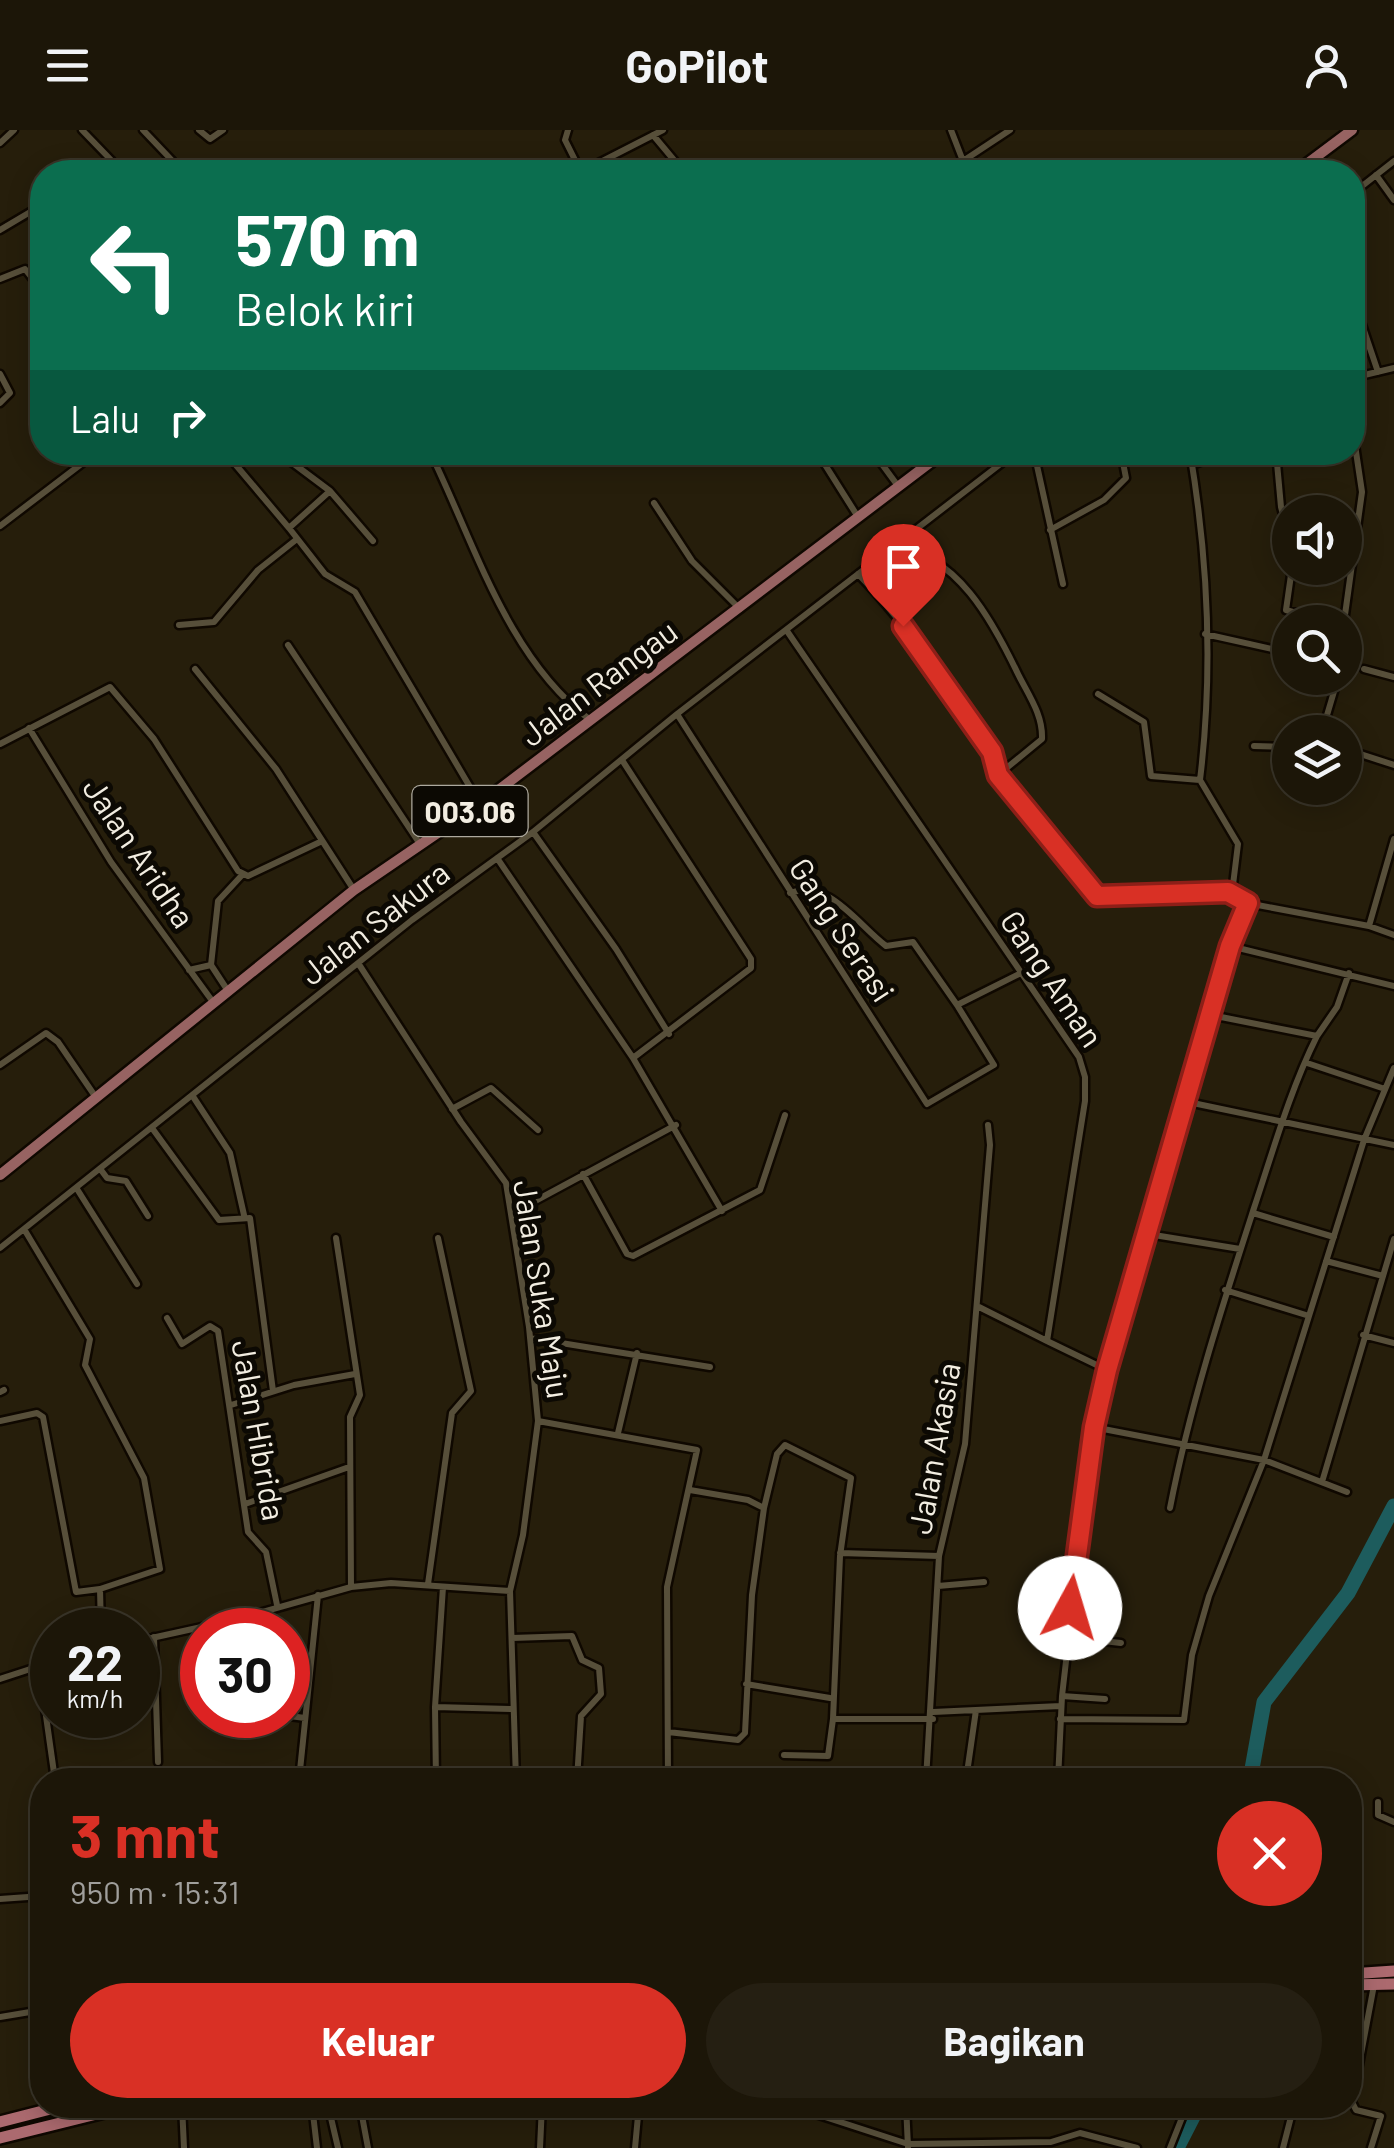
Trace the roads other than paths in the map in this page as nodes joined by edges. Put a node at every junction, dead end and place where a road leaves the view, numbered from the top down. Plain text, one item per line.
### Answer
1 (14, 130) edge
2 (82, 130) edge
3 (143, 130) edge
4 (200, 130) edge
5 (223, 130) edge
6 (568, 130) edge
7 (663, 130) edge
8 (951, 130) edge
9 (1010, 130) edge
10 (1352, 130) edge
11 (653, 136) junction
12 (0, 142) edge
13 (111, 160) edge
14 (172, 160) edge
15 (575, 160) edge
16 (605, 160) edge
17 (674, 160) edge
18 (963, 160) edge
19 (965, 160) edge
20 (1312, 160) edge
21 (1394, 161) edge
22 (1376, 175) junction
23 (1365, 184) edge
24 (1394, 200) edge
25 (30, 213) edge
26 (0, 230) edge
27 (30, 274) edge
28 (0, 279) edge
29 (1365, 333) edge
30 (1394, 368) edge
31 (1378, 372) junction
32 (0, 374) edge
33 (1365, 375) edge
34 (0, 402) edge
35 (79, 465) edge
36 (236, 465) edge
37 (295, 465) edge
38 (436, 465) edge
39 (825, 465) edge
40 (883, 465) edge
41 (927, 465) edge
42 (999, 465) edge
43 (1037, 465) edge
44 (1123, 465) edge
45 (1192, 465) edge
46 (1277, 465) edge
47 (1358, 465) edge
48 (899, 487) junction
49 (330, 491) junction
50 (1280, 495) edge
51 (654, 504) dead end
52 (859, 518) junction
53 (1, 522) edge
54 (289, 528) junction
55 (1050, 530) junction
56 (297, 539) junction
57 (372, 541) dead end
58 (891, 546) junction
59 (858, 574) junction
60 (1063, 584) dead end
61 (1346, 605) edge
62 (740, 610) junction
63 (180, 625) dead end
64 (788, 632) junction
65 (1205, 634) junction
66 (288, 645) dead end
67 (1272, 649) edge
68 (195, 669) dead end
69 (1364, 669) dead end
70 (1394, 677) edge
71 (1098, 694) dead end
72 (676, 714) junction
73 (589, 718) junction
74 (29, 728) junction
75 (0, 744) edge
76 (1254, 746) dead end
77 (1272, 746) edge
78 (1362, 755) edge
79 (622, 760) junction
80 (1394, 765) edge
81 (998, 775) junction
82 (1200, 780) junction
83 (480, 804) junction
84 (533, 832) junction
85 (1394, 839) edge
86 (320, 842) junction
87 (420, 844) junction
88 (1393, 853) edge
89 (497, 858) junction
90 (243, 874) junction
91 (354, 890) junction
92 (790, 893) junction
93 (1232, 893) junction
94 (1248, 903) junction
95 (1369, 926) junction
96 (1394, 935) edge
97 (1230, 946) junction
98 (211, 965) junction
99 (360, 966) junction
100 (189, 970) junction
101 (1020, 972) junction
102 (1349, 973) junction
103 (1394, 986) edge
104 (228, 990) junction
105 (213, 1002) junction
106 (957, 1005) junction
107 (1210, 1015) junction
108 (669, 1034) junction
109 (1317, 1036) junction
110 (633, 1058) junction
111 (1307, 1064) junction
112 (0, 1066) edge
113 (1394, 1068) edge
114 (1385, 1088) junction
115 (192, 1095) junction
116 (98, 1100) junction
117 (1188, 1102) junction
118 (452, 1109) junction
119 (785, 1115) dead end
120 (1282, 1121) junction
121 (676, 1125) junction
122 (988, 1125) dead end
123 (152, 1128) junction
124 (538, 1130) dead end
125 (1364, 1140) junction
126 (1394, 1145) edge
127 (101, 1170) junction
128 (583, 1174) junction
129 (0, 1175) edge
130 (77, 1188) junction
131 (722, 1210) junction
132 (1253, 1212) junction
133 (511, 1214) junction
134 (244, 1215) junction
135 (148, 1216) dead end
136 (24, 1230) junction
137 (1147, 1234) junction
138 (1334, 1237) junction
139 (336, 1238) dead end
140 (438, 1238) dead end
141 (1394, 1240) edge
142 (0, 1248) edge
143 (1240, 1249) junction
144 (1326, 1260) junction
145 (1390, 1265) edge
146 (1382, 1276) junction
147 (137, 1284) dead end
148 (1225, 1290) junction
149 (979, 1307) junction
150 (1306, 1315) junction
151 (168, 1318) dead end
152 (1363, 1335) junction
153 (530, 1338) junction
154 (1046, 1341) junction
155 (1394, 1343) edge
156 (638, 1352) junction
157 (710, 1367) dead end
158 (1107, 1370) junction
159 (356, 1374) junction
160 (273, 1392) junction
161 (230, 1405) junction
162 (538, 1421) junction
163 (0, 1422) edge
164 (1094, 1427) junction
165 (618, 1433) junction
166 (1182, 1443) junction
167 (1264, 1460) junction
168 (349, 1467) junction
169 (1322, 1482) junction
170 (690, 1490) junction
171 (1347, 1492) dead end
172 (244, 1504) junction
173 (764, 1508) junction
174 (1170, 1508) dead end
175 (840, 1553) junction
176 (940, 1556) junction
177 (984, 1582) dead end
178 (428, 1584) junction
179 (443, 1586) junction
180 (938, 1586) junction
181 (351, 1587) junction
182 (100, 1589) junction
183 (510, 1591) junction
184 (318, 1595) junction
185 (277, 1605) junction
186 (101, 1608) edge
187 (160, 1636) edge
188 (1068, 1637) junction
189 (512, 1638) junction
190 (1122, 1643) dead end
191 (30, 1669) edge
192 (310, 1677) edge
193 (0, 1679) edge
194 (746, 1684) junction
195 (1062, 1696) junction
196 (830, 1698) junction
197 (1105, 1699) dead end
198 (434, 1706) junction
199 (1060, 1706) junction
200 (511, 1709) junction
201 (976, 1710) junction
202 (933, 1716) junction
203 (832, 1719) junction
204 (1060, 1719) junction
205 (668, 1732) junction
206 (49, 1738) edge
207 (157, 1738) edge
208 (304, 1738) edge
209 (784, 1755) dead end
210 (158, 1762) dead end
211 (53, 1768) edge
212 (300, 1768) edge
213 (436, 1768) edge
214 (515, 1768) edge
215 (578, 1768) edge
216 (668, 1768) edge
217 (927, 1768) edge
218 (968, 1768) edge
219 (1058, 1768) edge
220 (1378, 1802) dead end
221 (1394, 1822) edge
222 (30, 1897) edge
223 (0, 1899) edge
224 (1394, 1972) edge
225 (1362, 1973) edge
226 (1362, 1984) edge
227 (1374, 1984) junction
228 (1394, 1984) edge
229 (30, 2012) edge
230 (0, 2017) edge
231 (1362, 2048) edge
232 (1362, 2111) edge
233 (30, 2114) edge
234 (81, 2118) edge
235 (183, 2118) edge
236 (314, 2118) edge
237 (331, 2118) edge
238 (362, 2118) edge
239 (541, 2118) edge
240 (638, 2118) edge
241 (826, 2118) edge
242 (907, 2118) edge
243 (1182, 2118) edge
244 (1291, 2118) edge
245 (0, 2122) edge
246 (0, 2138) edge
247 (908, 2146) edge
248 (184, 2148) edge
249 (317, 2148) edge
250 (338, 2148) edge
251 (368, 2148) edge
252 (540, 2148) edge
253 (635, 2148) edge
254 (1136, 2148) edge
255 (1170, 2148) edge
256 (1283, 2148) edge
257 (1372, 2148) edge

1 - 12 street
2 - 13 street
3 - 14 street
4 - 5 street
6 - 15 street
7 - 11 street
8 - 18 street
9 - 19 street
10 - 20 main road
11 - 16 street
11 - 17 street
21 - 22 street
22 - 23 street
22 - 24 street
25 - 26 street
27 - 28 street
29 - 31 street
30 - 31 street
31 - 33 street
32 - 34 street
35 - 53 street
36 - 54 street
37 - 49 street
38 - 73 street
39 - 52 street
40 - 48 street
41 - 48 main road, Jalan Rangau / 003.06
42 - 58 street, Jalan Sakura
43 - 55 street
44 - 55 street
45 - 65 street
46 - 50 street
47 - 61 street
48 - 52 main road, Jalan Rangau / 003.06
49 - 54 street
49 - 57 street
51 - 62 street
52 - 62 main road, Jalan Rangau / 003.06
54 - 56 street
55 - 60 street
56 - 63 street
56 - 83 street
58 - 59 street, Jalan Sakura
58 - 81 street
59 - 64 street, Jalan Sakura
59 - 81 street
62 - 73 main road, Jalan Rangau / 003.06
64 - 72 street, Jalan Sakura
64 - 101 street, Gang Aman
65 - 67 street
65 - 82 street
66 - 87 street
68 - 86 street
69 - 70 street
71 - 82 street
72 - 79 street, Jalan Sakura
72 - 92 street, Gang Serasi
73 - 83 main road, Jalan Rangau / 003.06
74 - 75 street
74 - 90 street
74 - 100 street, Jalan Aridha
76 - 77 street
78 - 80 street
79 - 84 street, Jalan Sakura
79 - 108 street
81 - 93 street
82 - 93 street
83 - 87 main road, Jalan Rangau / 003.06
84 - 89 street, Jalan Sakura
84 - 108 street
85 - 88 street
86 - 90 street
86 - 91 street
87 - 91 main road, Jalan Rangau / 003.06
88 - 95 street
89 - 99 street, Jalan Sakura
89 - 110 street
90 - 98 street
91 - 104 main road, Jalan Rangau / 003.06
92 - 106 street
92 - 106 street, Gang Serasi
93 - 94 street
94 - 95 street
94 - 97 street
95 - 96 street
97 - 102 street
97 - 107 street
98 - 100 street
98 - 104 street
99 - 115 street, Jalan Sakura
99 - 118 street, Jalan Suka Maju
100 - 105 street, Jalan Aridha
101 - 106 street
101 - 154 street, Gang Aman
102 - 103 street
102 - 109 street
104 - 105 main road, Jalan Rangau / 003.06
105 - 116 main road, Jalan Rangau / 003.06
107 - 109 street
107 - 117 street
108 - 110 street
109 - 111 street
110 - 121 street
111 - 114 street
111 - 120 street
112 - 116 street
113 - 114 street
114 - 125 street
115 - 123 street, Jalan Sakura
115 - 134 street
116 - 129 main road, Jalan Rangau / 003.06
117 - 120 street
117 - 137 street
118 - 124 street
118 - 133 street, Jalan Suka Maju
119 - 131 street
120 - 125 street
120 - 132 street
121 - 128 street
121 - 131 street
122 - 149 street, Jalan Akasia
123 - 127 street, Jalan Sakura
123 - 134 street
125 - 126 street
125 - 138 street
127 - 130 street, Jalan Sakura
127 - 135 street
128 - 131 street
128 - 133 street
130 - 136 street, Jalan Sakura
130 - 147 street
132 - 138 street
132 - 143 street
133 - 153 street, Jalan Suka Maju
134 - 160 street
136 - 142 street, Jalan Sakura
136 - 182 street
137 - 143 street
137 - 158 street
138 - 144 street
139 - 159 street
140 - 178 street
141 - 145 street
143 - 148 street
144 - 146 street
144 - 150 street
145 - 146 street
146 - 152 street
148 - 150 street
148 - 166 street
149 - 154 street
149 - 176 street, Jalan Akasia
150 - 167 street
151 - 161 street, Jalan Hibrida
152 - 155 street
152 - 169 street
153 - 156 street
153 - 162 street, Jalan Suka Maju
154 - 158 street
156 - 157 street
156 - 165 street
158 - 164 street
159 - 160 street
159 - 168 street
160 - 161 street
161 - 172 street, Jalan Hibrida
162 - 165 street
162 - 183 street, Jalan Suka Maju
163 - 182 street
164 - 166 street
164 - 188 street
165 - 170 street
166 - 167 street
166 - 174 street
167 - 169 street
167 - 204 street
168 - 172 street
168 - 181 street
169 - 171 street
170 - 173 street
170 - 205 street
172 - 185 street, Jalan Hibrida
173 - 175 street
173 - 194 street
175 - 176 street
175 - 196 street
176 - 180 street, Jalan Akasia
177 - 180 street
178 - 179 street
178 - 181 street
179 - 183 street
179 - 198 street
180 - 202 street, Jalan Akasia
181 - 184 street
182 - 186 street
183 - 189 street, Jalan Suka Maju
184 - 185 street
184 - 192 street
185 - 187 street
188 - 190 street
188 - 195 street
189 - 200 street, Jalan Suka Maju
189 - 215 street
191 - 193 street
194 - 196 street
194 - 205 street
195 - 197 street
195 - 199 street
196 - 203 street
198 - 200 street
198 - 213 street
199 - 201 street
199 - 204 street
200 - 214 street, Jalan Suka Maju
201 - 202 street
201 - 218 street
202 - 203 street
202 - 217 street, Jalan Akasia
203 - 209 street
204 - 219 street
205 - 216 street
206 - 211 street
207 - 210 street
208 - 212 street
220 - 221 street
222 - 223 street
224 - 225 highway
226 - 227 highway
227 - 228 highway
227 - 231 street
229 - 230 street
232 - 257 street
233 - 245 highway
234 - 246 highway
235 - 248 street
236 - 249 street
237 - 250 street
238 - 251 street
239 - 252 street
240 - 253 street
241 - 247 street
242 - 247 street
243 - 255 street
244 - 256 street
247 - 254 street

